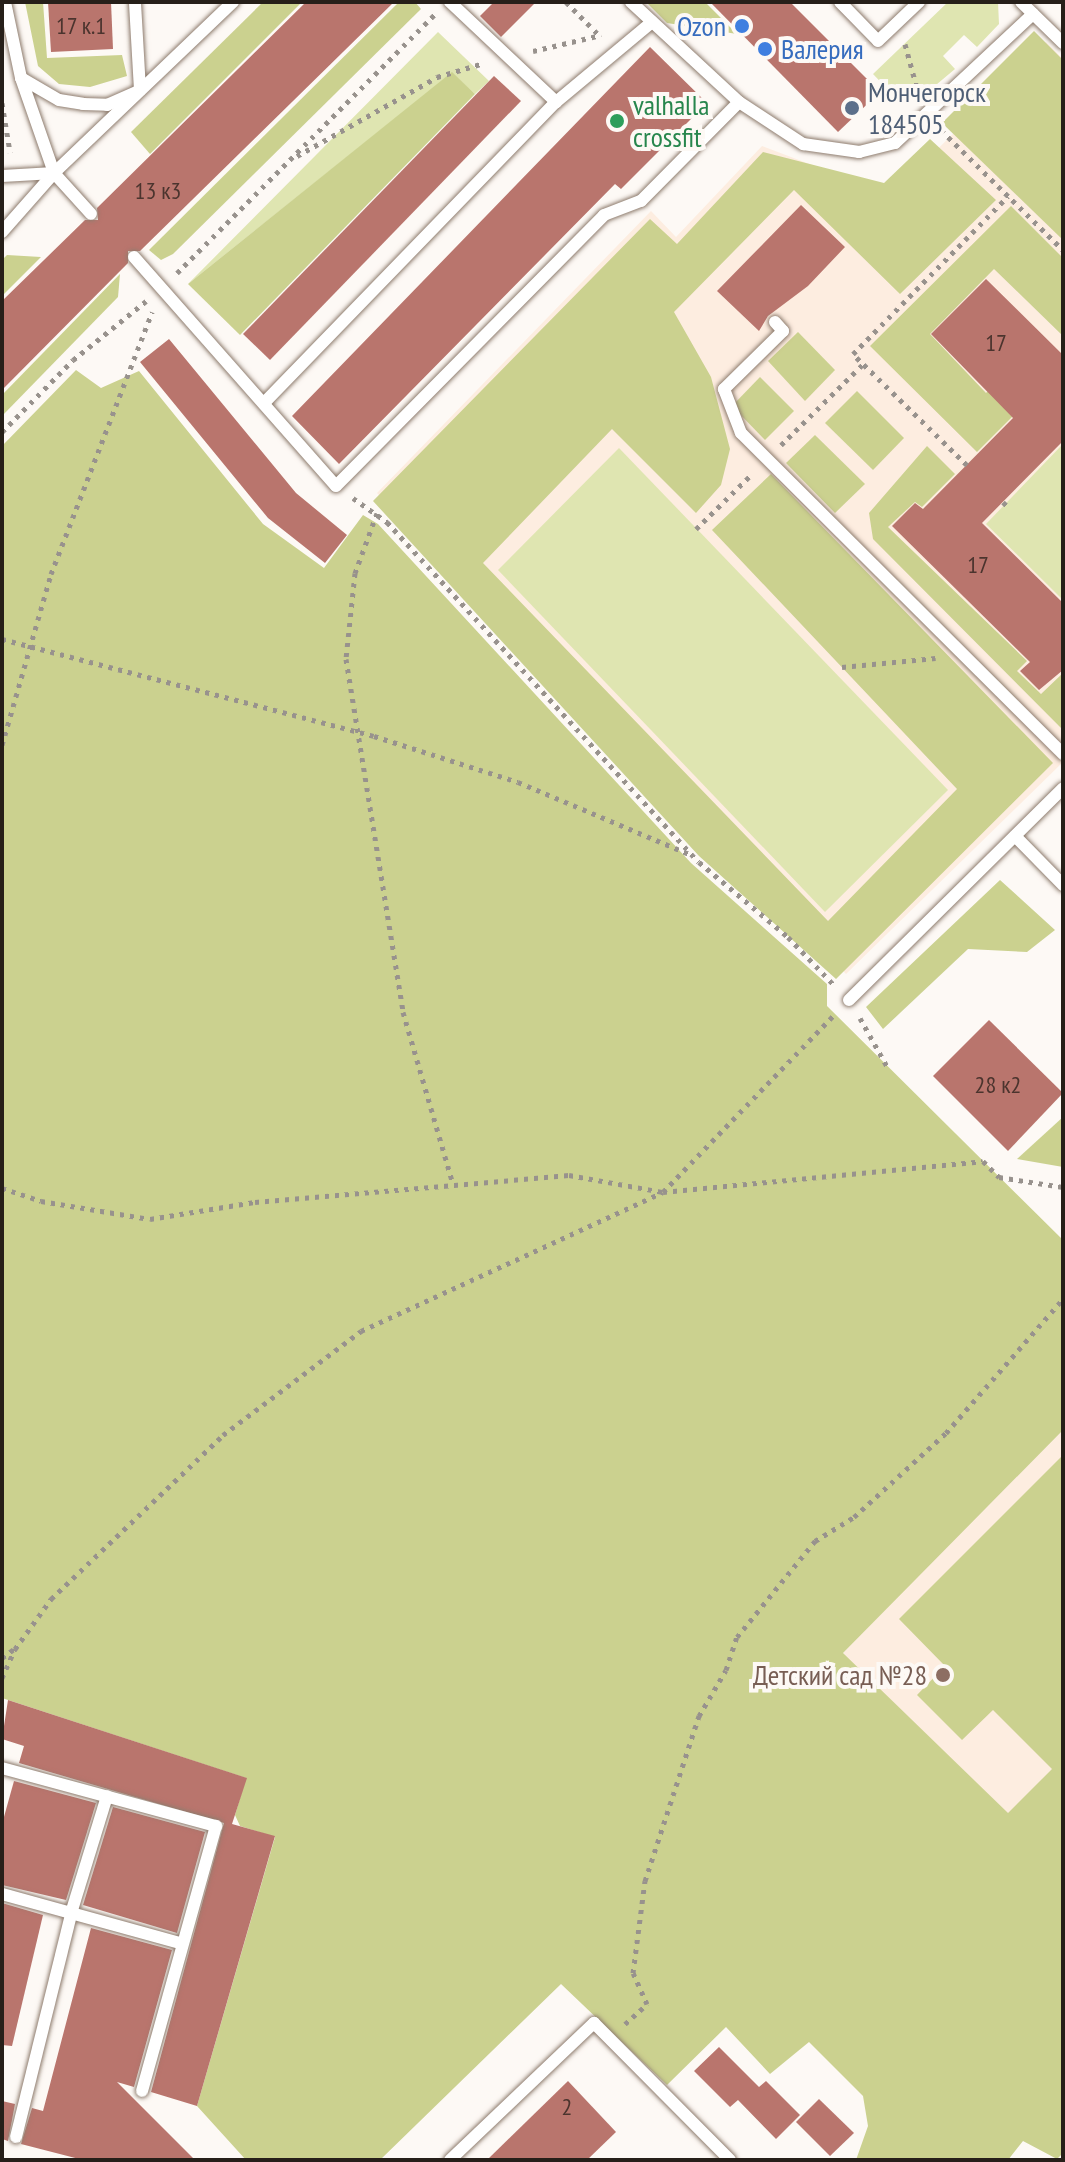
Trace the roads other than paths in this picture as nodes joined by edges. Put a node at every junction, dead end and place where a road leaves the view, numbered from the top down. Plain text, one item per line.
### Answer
1 (5, 2) edge
2 (135, 2) edge
3 (233, 2) edge
4 (449, 2) edge
5 (631, 2) edge
6 (840, 2) edge
7 (919, 2) edge
8 (1021, 2) edge
9 (1033, 14) junction
10 (652, 22) junction
11 (1063, 43) edge
12 (21, 78) junction
13 (140, 90) junction
14 (556, 102) junction
15 (739, 102) junction
16 (54, 173) junction
17 (2, 176) edge
18 (91, 214) dead end
19 (2, 232) edge
20 (134, 257) dead end
21 (775, 322) dead end
22 (264, 403) junction
23 (1063, 754) edge
24 (1063, 788) edge
25 (1015, 836) junction
26 (1063, 885) edge
27 (849, 1000) road end
28 (2, 1768) edge
29 (107, 1796) junction
30 (2, 1894) edge
31 (72, 1910) junction
32 (180, 1943) junction
33 (142, 2091) dead end
34 (16, 2137) dead end
35 (450, 2160) edge
36 (730, 2160) edge

1 - 12 lane
2 - 13 lane
3 - 13 lane
4 - 14 lane
5 - 10 lane
6 - 7 lane
8 - 9 lane
9 - 11 lane
9 - 15 lane
10 - 14 lane
10 - 15 lane
12 - 13 lane
12 - 16 lane
13 - 16 lane
14 - 22 lane
15 - 22 lane
16 - 17 lane
16 - 18 lane
16 - 19 lane
20 - 22 lane
21 - 23 lane
24 - 25 lane
25 - 26 lane
25 - 27 lane
28 - 29 lane
29 - 31 lane
29 - 32 lane
30 - 31 lane
31 - 32 lane
31 - 34 lane
32 - 33 lane
35 - 36 lane

